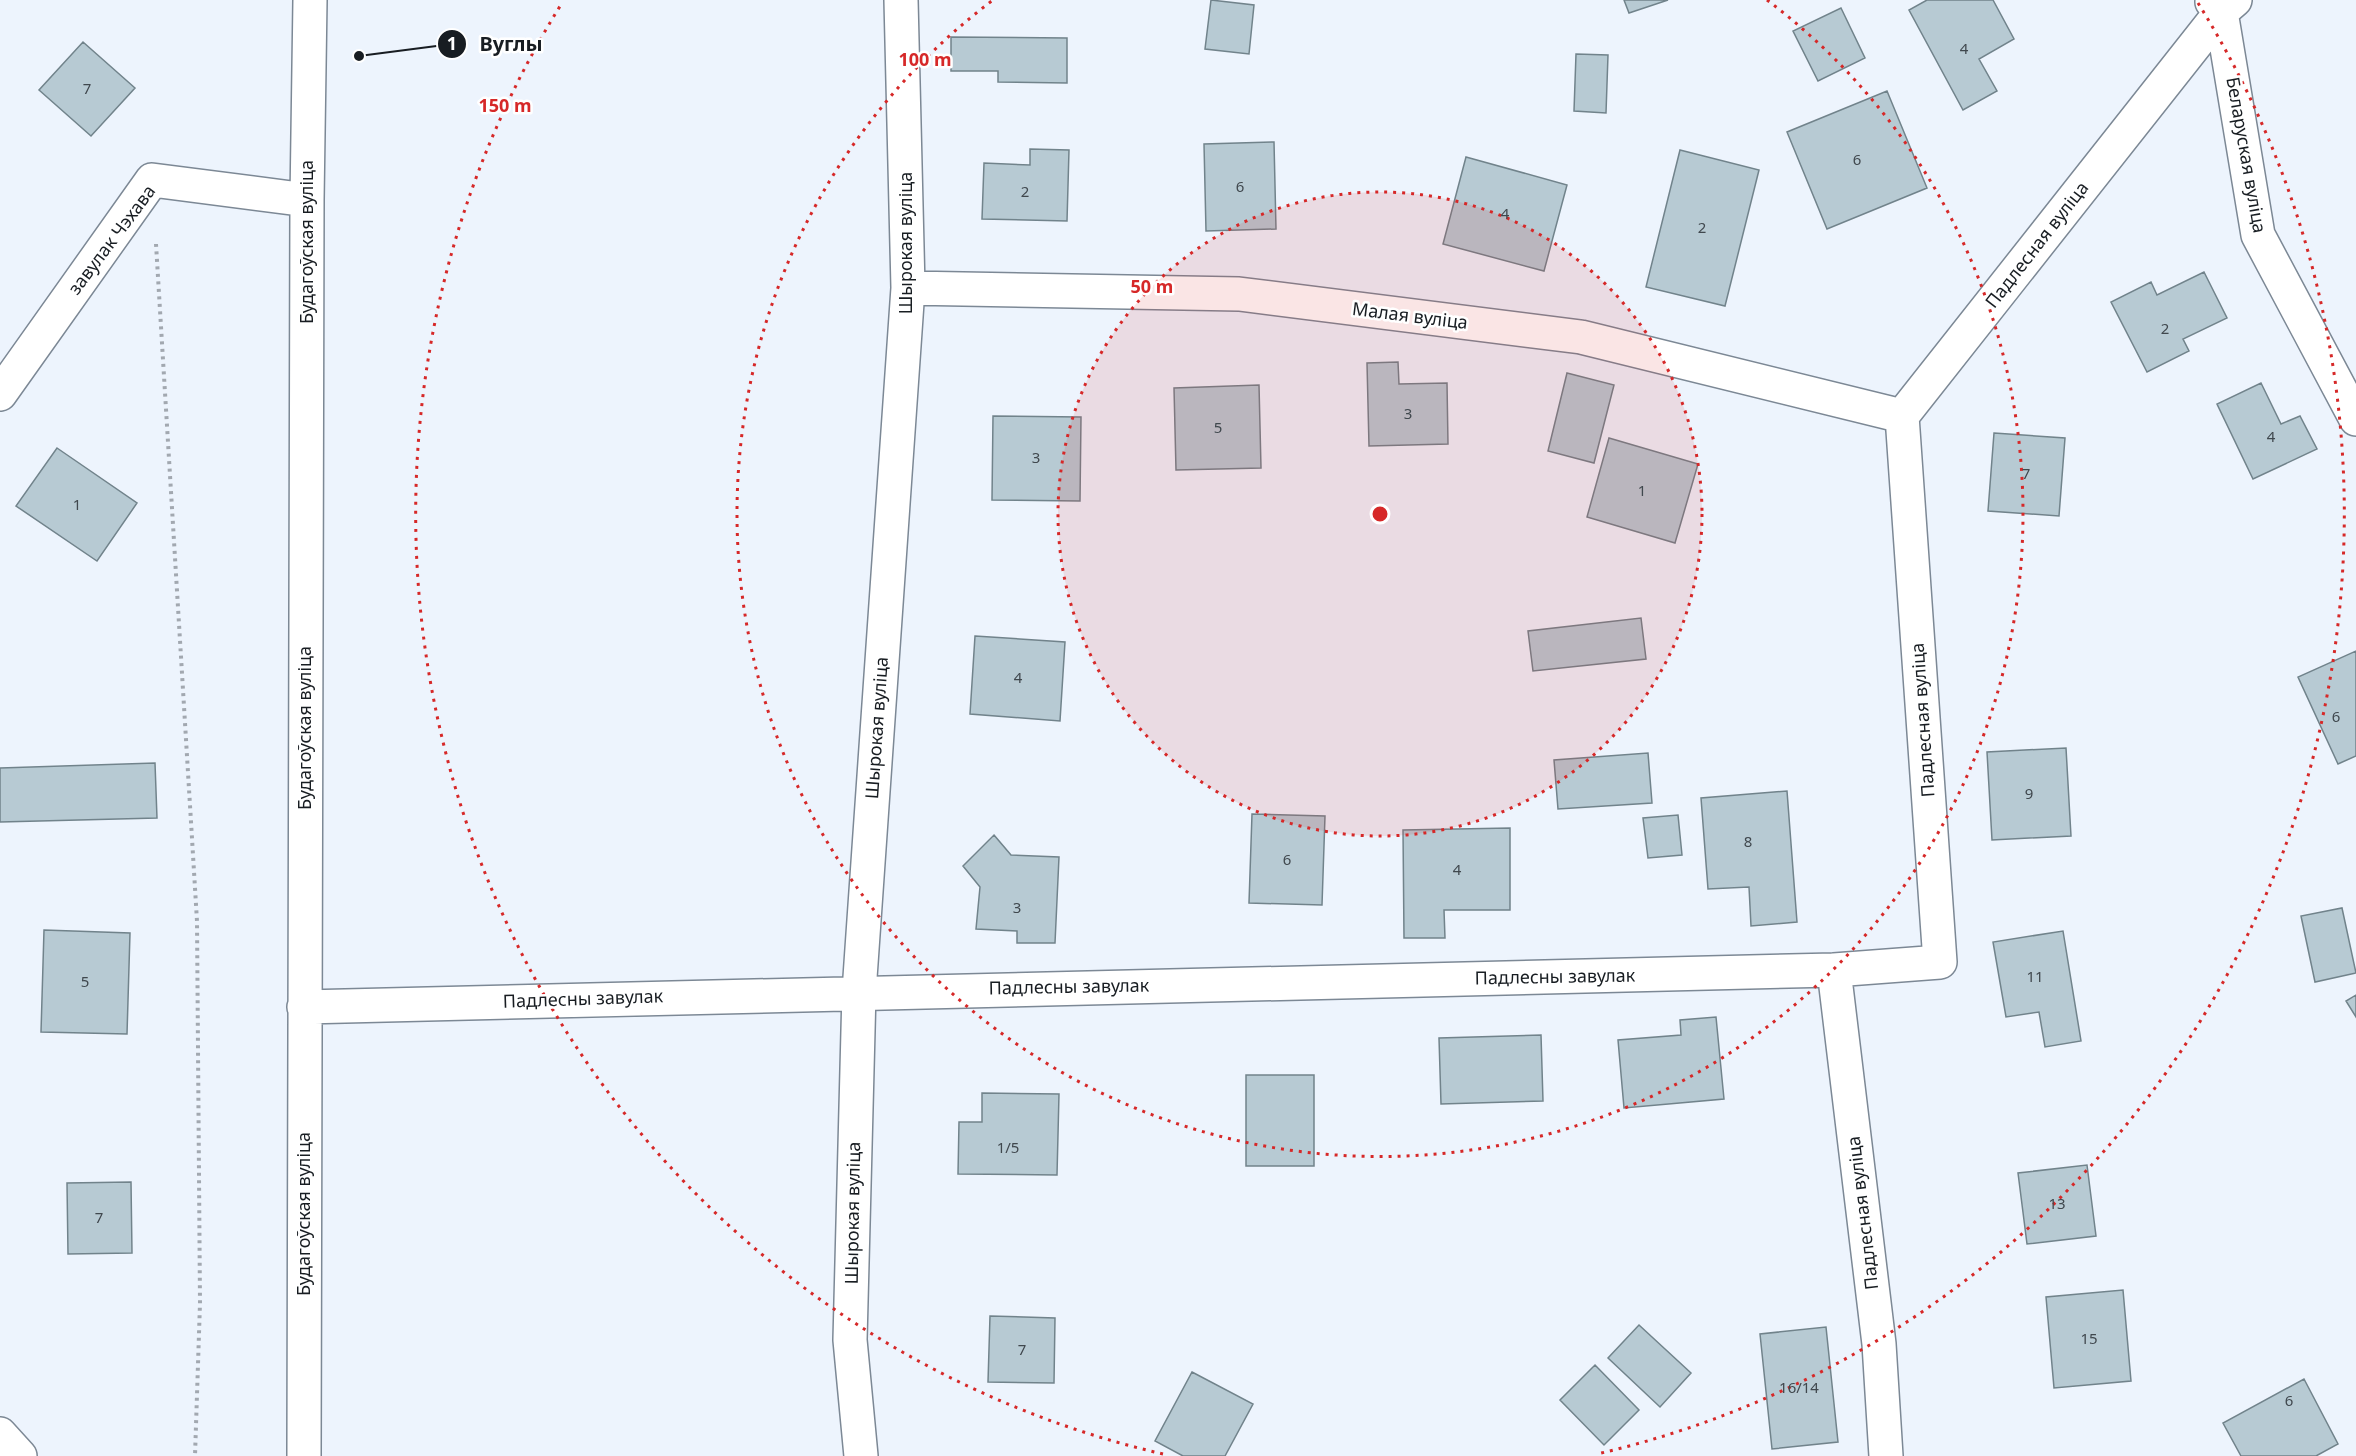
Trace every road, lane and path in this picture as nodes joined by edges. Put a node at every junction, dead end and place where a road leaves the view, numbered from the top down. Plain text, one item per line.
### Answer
1 (310, 0) edge
2 (902, 0) edge
3 (2222, 4) edge
4 (307, 200) junction
5 (156, 240) dead end
6 (908, 288) junction
7 (0, 394) edge
8 (1902, 416) junction
9 (2356, 419) edge
10 (1834, 970) junction
11 (859, 992) junction
12 (304, 1007) junction
13 (0, 1434) edge
14 (20, 1456) edge
15 (195, 1456) edge
16 (304, 1456) edge
17 (861, 1456) edge
18 (1886, 1456) edge

1 - 4 street, Будагоўская вуліца
2 - 6 street, Шырокая вуліца
3 - 8 street, Падлесная вуліца
3 - 9 street, Беларуская вуліца
4 - 7 street, завулак Чэхава
4 - 12 street, Будагоўская вуліца
5 - 15 path
6 - 8 street, Малая вуліца
6 - 11 street, Шырокая вуліца
8 - 10 street, Падлесная вуліца
10 - 11 street, Падлесны завулак
10 - 18 street, Падлесная вуліца
11 - 12 street, Падлесны завулак
11 - 17 street, Шырокая вуліца
12 - 16 street, Будагоўская вуліца
13 - 14 street

